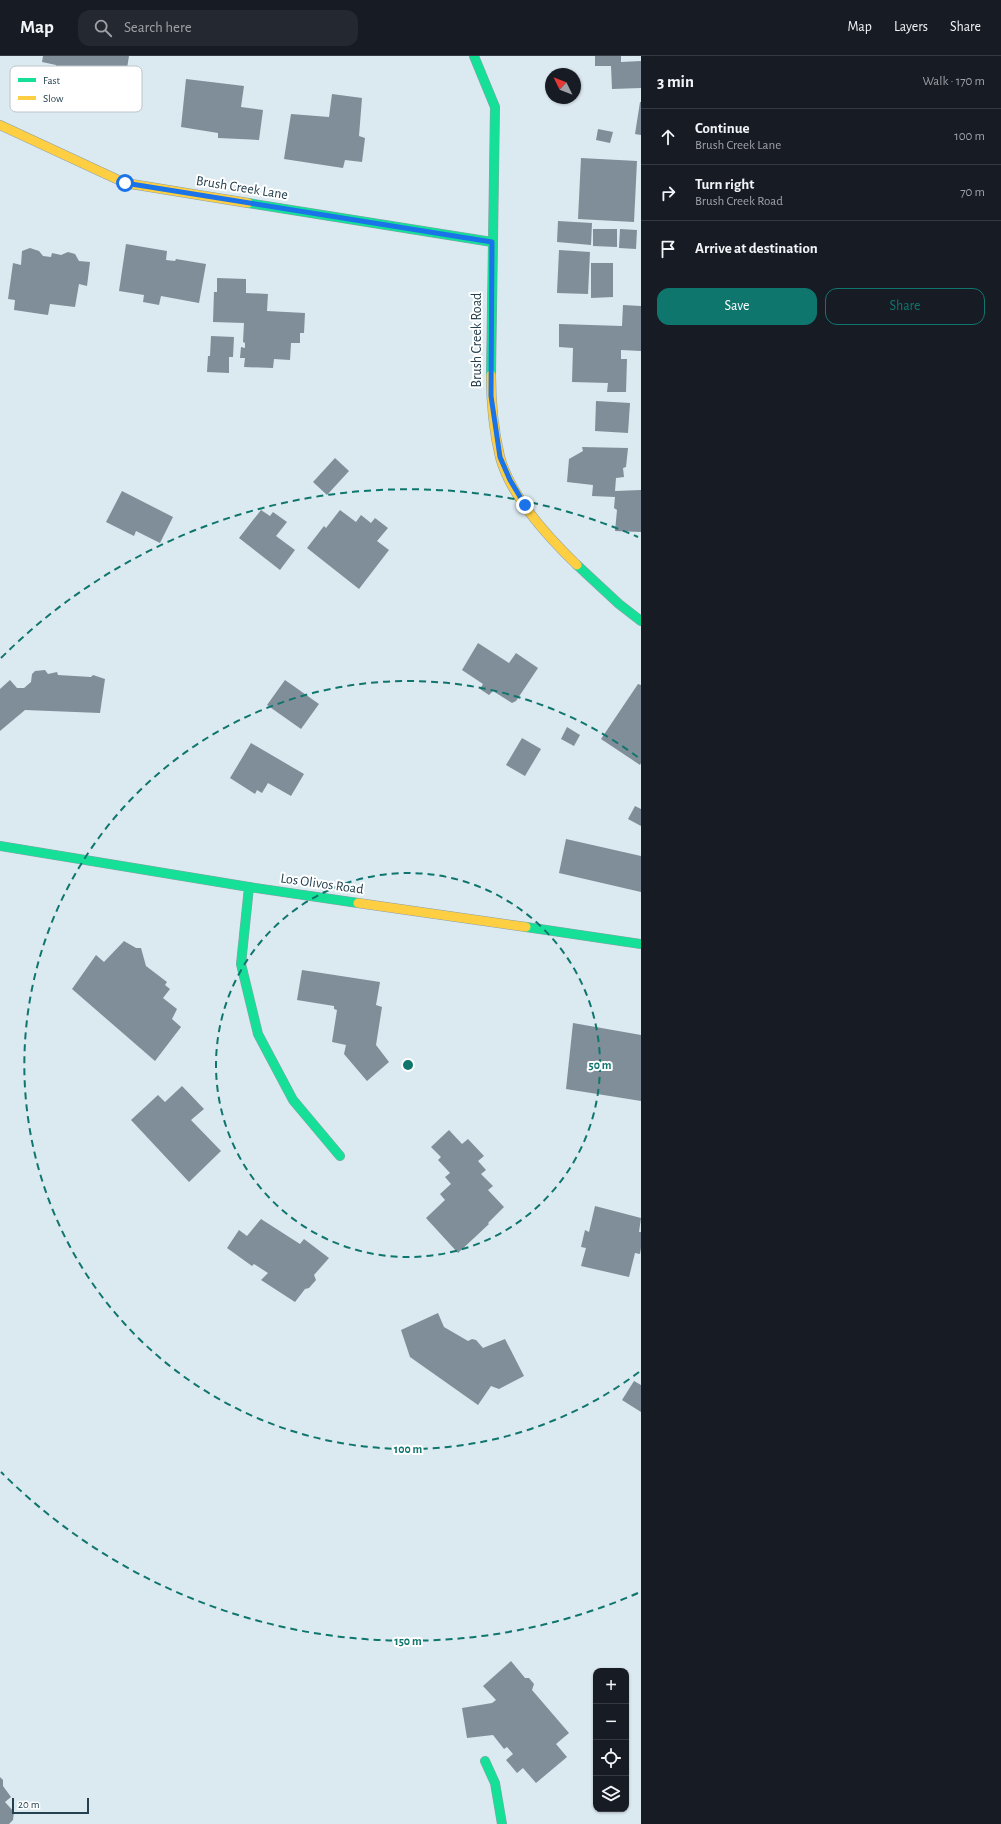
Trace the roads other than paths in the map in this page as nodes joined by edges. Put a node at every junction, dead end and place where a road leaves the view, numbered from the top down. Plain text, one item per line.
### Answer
1 (474, 56) edge
2 (0, 125) edge
3 (492, 242) junction
4 (641, 621) edge
5 (0, 846) edge
6 (249, 887) junction
7 (641, 944) edge
8 (340, 1156) dead end
9 (485, 1761) dead end
10 (502, 1824) edge

1 - 3 street, Brush Creek Road
2 - 3 street, Brush Creek Lane
3 - 4 street, Brush Creek Road
5 - 6 street, Los Olivos Road
6 - 7 street, Los Olivos Road
6 - 8 street
9 - 10 street

